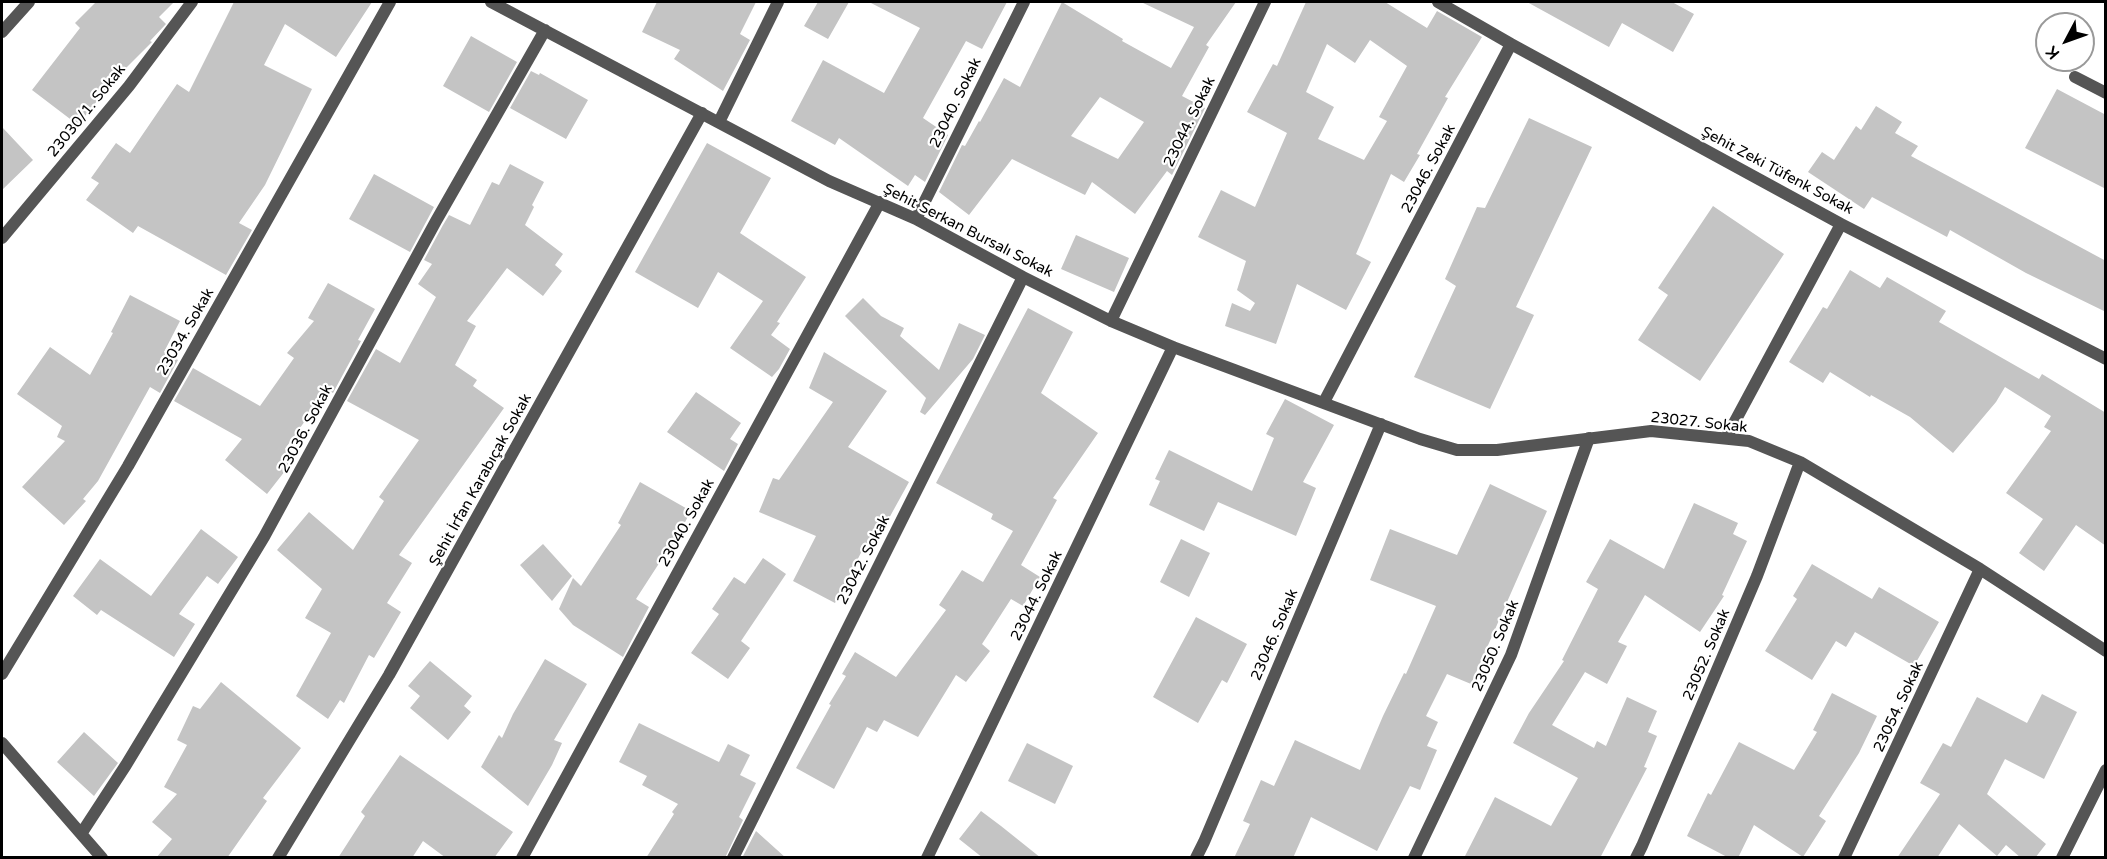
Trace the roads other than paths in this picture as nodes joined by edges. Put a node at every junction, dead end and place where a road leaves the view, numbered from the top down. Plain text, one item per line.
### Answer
1 (29, 2) edge
2 (192, 2) edge
3 (390, 2) edge
4 (491, 2) edge
5 (778, 2) edge
6 (1023, 2) edge
7 (1265, 2) edge
8 (1438, 2) edge
9 (511, 6) edge
10 (545, 30) junction
11 (2, 32) edge
12 (1511, 44) junction
13 (2075, 77) dead end
14 (2106, 93) edge
15 (702, 113) junction
16 (718, 122) junction
17 (880, 202) junction
18 (916, 219) junction
19 (1841, 224) junction
20 (2, 238) edge
21 (1023, 277) junction
22 (1111, 321) junction
23 (1173, 347) junction
24 (2106, 359) edge
25 (1324, 402) junction
26 (1381, 424) junction
27 (1589, 438) junction
28 (1726, 438) junction
29 (1800, 462) junction
30 (1980, 569) junction
31 (2106, 651) edge
32 (2, 674) edge
33 (2, 743) edge
34 (2106, 770) edge
35 (81, 834) junction
36 (102, 858) edge
37 (278, 858) edge
38 (522, 858) edge
39 (733, 858) edge
40 (927, 858) edge
41 (1196, 858) edge
42 (1414, 858) edge
43 (1636, 858) edge
44 (1844, 858) edge
45 (2062, 858) edge

1 - 11 street
2 - 20 street, 23030/1. Sokak
3 - 32 street, 23034. Sokak
4 - 9 street, Şehit Serkan Bursalı Sokak
5 - 16 street
6 - 18 street, 23040. Sokak
7 - 22 street, 23044. Sokak
8 - 12 street, Şehit Zeki Tüfenk Sokak
9 - 10 street, Şehit Serkan Bursalı Sokak
10 - 15 street, Şehit Serkan Bursalı Sokak
10 - 35 street, 23036. Sokak
12 - 19 street, Şehit Zeki Tüfenk Sokak
12 - 25 street, 23046. Sokak
13 - 14 street
15 - 16 street, Şehit Serkan Bursalı Sokak
15 - 37 street, Şehit İrfan Karabıçak Sokak
16 - 17 street, Şehit Serkan Bursalı Sokak
17 - 18 street, Şehit Serkan Bursalı Sokak
17 - 38 street, 23040. Sokak
18 - 21 street, Şehit Serkan Bursalı Sokak
19 - 24 street, Şehit Zeki Tüfenk Sokak
19 - 28 street
21 - 22 street, Şehit Serkan Bursalı Sokak
21 - 39 street, 23042. Sokak
22 - 23 street, Şehit Serkan Bursalı Sokak
23 - 25 street, Şehit Serkan Bursalı Sokak
23 - 40 street, 23044. Sokak
25 - 26 street, Şehit Serkan Bursalı Sokak
26 - 27 street, 23027. Sokak
26 - 41 street, 23046. Sokak
27 - 28 street, 23027. Sokak
27 - 42 street, 23050. Sokak
28 - 29 street, 23027. Sokak
29 - 30 street, 23027. Sokak
29 - 43 street, 23052. Sokak
30 - 31 street, 23027. Sokak
30 - 44 street, 23054. Sokak
33 - 35 street
34 - 45 street
35 - 36 street

